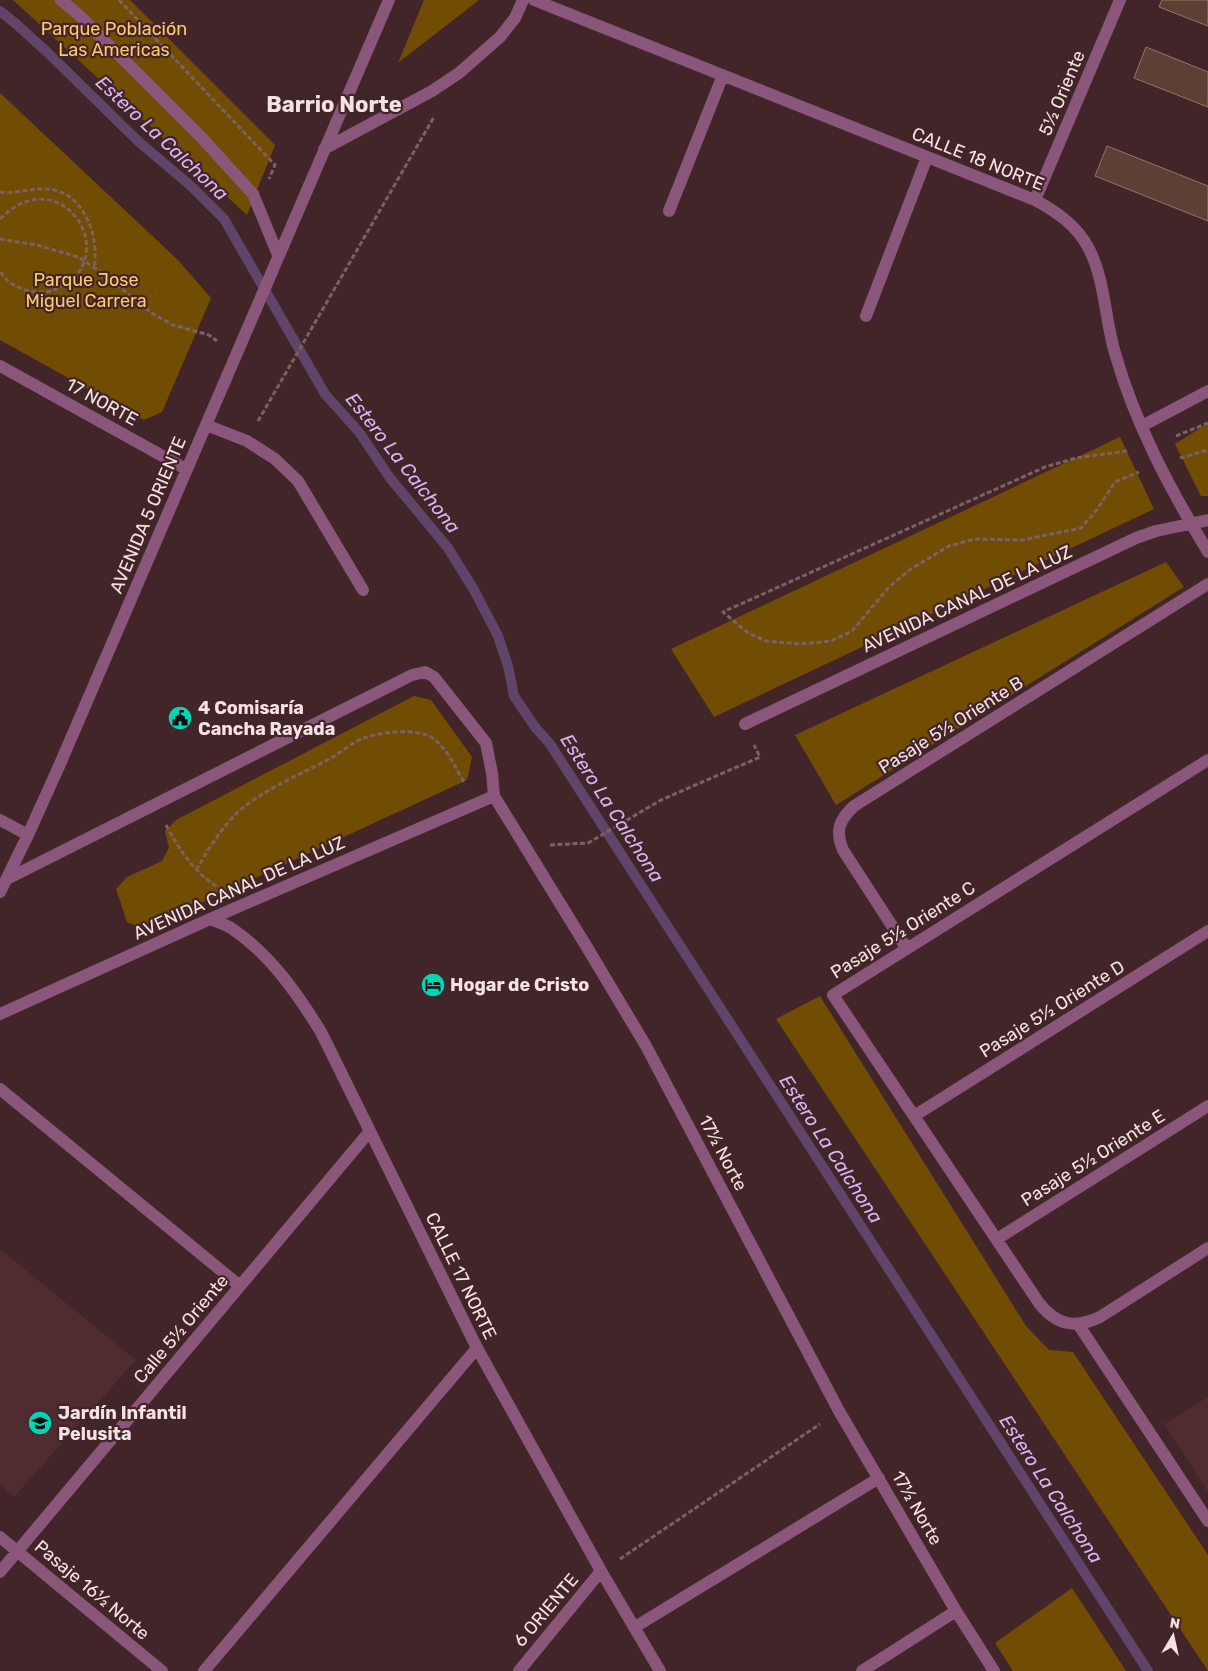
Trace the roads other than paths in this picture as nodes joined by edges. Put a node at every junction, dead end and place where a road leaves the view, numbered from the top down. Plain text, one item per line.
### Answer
1 (61, 0) edge
2 (389, 0) edge
3 (522, 0) edge
4 (534, 0) edge
5 (1120, 0) edge
6 (722, 75) junction
7 (324, 149) junction
8 (928, 157) junction
9 (1035, 200) junction
10 (669, 211) dead end
11 (278, 255) junction
12 (866, 316) dead end
13 (0, 366) edge
14 (1208, 391) edge
15 (206, 425) junction
16 (1142, 426) junction
17 (186, 469) junction
18 (1208, 520) edge
19 (1192, 524) junction
20 (1208, 552) edge
21 (1208, 584) edge
22 (363, 590) dead end
23 (745, 724) road end
24 (1208, 760) edge
25 (494, 796) junction
26 (0, 820) edge
27 (28, 835) junction
28 (7, 879) junction
29 (0, 892) edge
30 (210, 919) junction
31 (1208, 930) edge
32 (907, 948) junction
33 (0, 1014) edge
34 (0, 1089) edge
35 (1208, 1106) edge
36 (914, 1116) junction
37 (370, 1131) junction
38 (997, 1239) junction
39 (1208, 1248) edge
40 (240, 1286) junction
41 (1072, 1324) junction
42 (477, 1348) junction
43 (879, 1478) junction
44 (1208, 1521) edge
45 (0, 1537) edge
46 (17, 1551) junction
47 (601, 1571) junction
48 (0, 1572) edge
49 (956, 1611) junction
50 (635, 1627) junction
51 (162, 1671) edge
52 (204, 1671) edge
53 (519, 1671) edge
54 (660, 1671) edge
55 (862, 1671) edge
56 (994, 1671) edge

1 - 11 street
2 - 7 street, AVENIDA 5 ORIENTE
3 - 7 street
4 - 6 street, CALLE 18 NORTE
5 - 9 street, 5½ Oriente
6 - 8 street, CALLE 18 NORTE
6 - 10 street
7 - 11 street, AVENIDA 5 ORIENTE
8 - 9 street, CALLE 18 NORTE
8 - 12 street
9 - 16 street, CALLE 18 NORTE
11 - 15 street, AVENIDA 5 ORIENTE
13 - 17 street, 17 NORTE
14 - 16 street
15 - 17 street, AVENIDA 5 ORIENTE
15 - 22 street
16 - 19 street, CALLE 18 NORTE
17 - 27 street, AVENIDA 5 ORIENTE
18 - 19 street, AVENIDA CANAL DE LA LUZ
19 - 20 street, CALLE 18 NORTE
19 - 23 street, AVENIDA CANAL DE LA LUZ
21 - 32 street, Pasaje 5½ Oriente B
24 - 32 street, Pasaje 5½ Oriente C
25 - 28 street, 17½ Norte
25 - 30 street, AVENIDA CANAL DE LA LUZ
25 - 43 street, 17½ Norte
26 - 27 street
27 - 28 street, AVENIDA 5 ORIENTE
28 - 29 street, AVENIDA 5 ORIENTE
30 - 33 street, AVENIDA CANAL DE LA LUZ
30 - 37 street, CALLE 17 NORTE
31 - 36 street, Pasaje 5½ Oriente D
32 - 36 street, Pasaje 5½ Oriente C
34 - 40 street
35 - 38 street, Pasaje 5½ Oriente E
36 - 38 street, Pasaje 5½ Oriente C
37 - 40 street, Calle 5½ Oriente
37 - 42 street, CALLE 17 NORTE
38 - 41 street, Pasaje 5½ Oriente C
39 - 41 street
40 - 46 street, Calle 5½ Oriente
41 - 44 street
42 - 47 street, CALLE 17 NORTE
42 - 52 street
43 - 49 street, 17½ Norte
43 - 50 street
45 - 46 street, Pasaje 16½ Norte
46 - 48 street, Calle 5½ Oriente
46 - 51 street, Pasaje 16½ Norte
47 - 50 street, CALLE 17 NORTE
47 - 53 street, 6 ORIENTE
49 - 55 street
49 - 56 street, 17½ Norte
50 - 54 street, CALLE 17 NORTE

